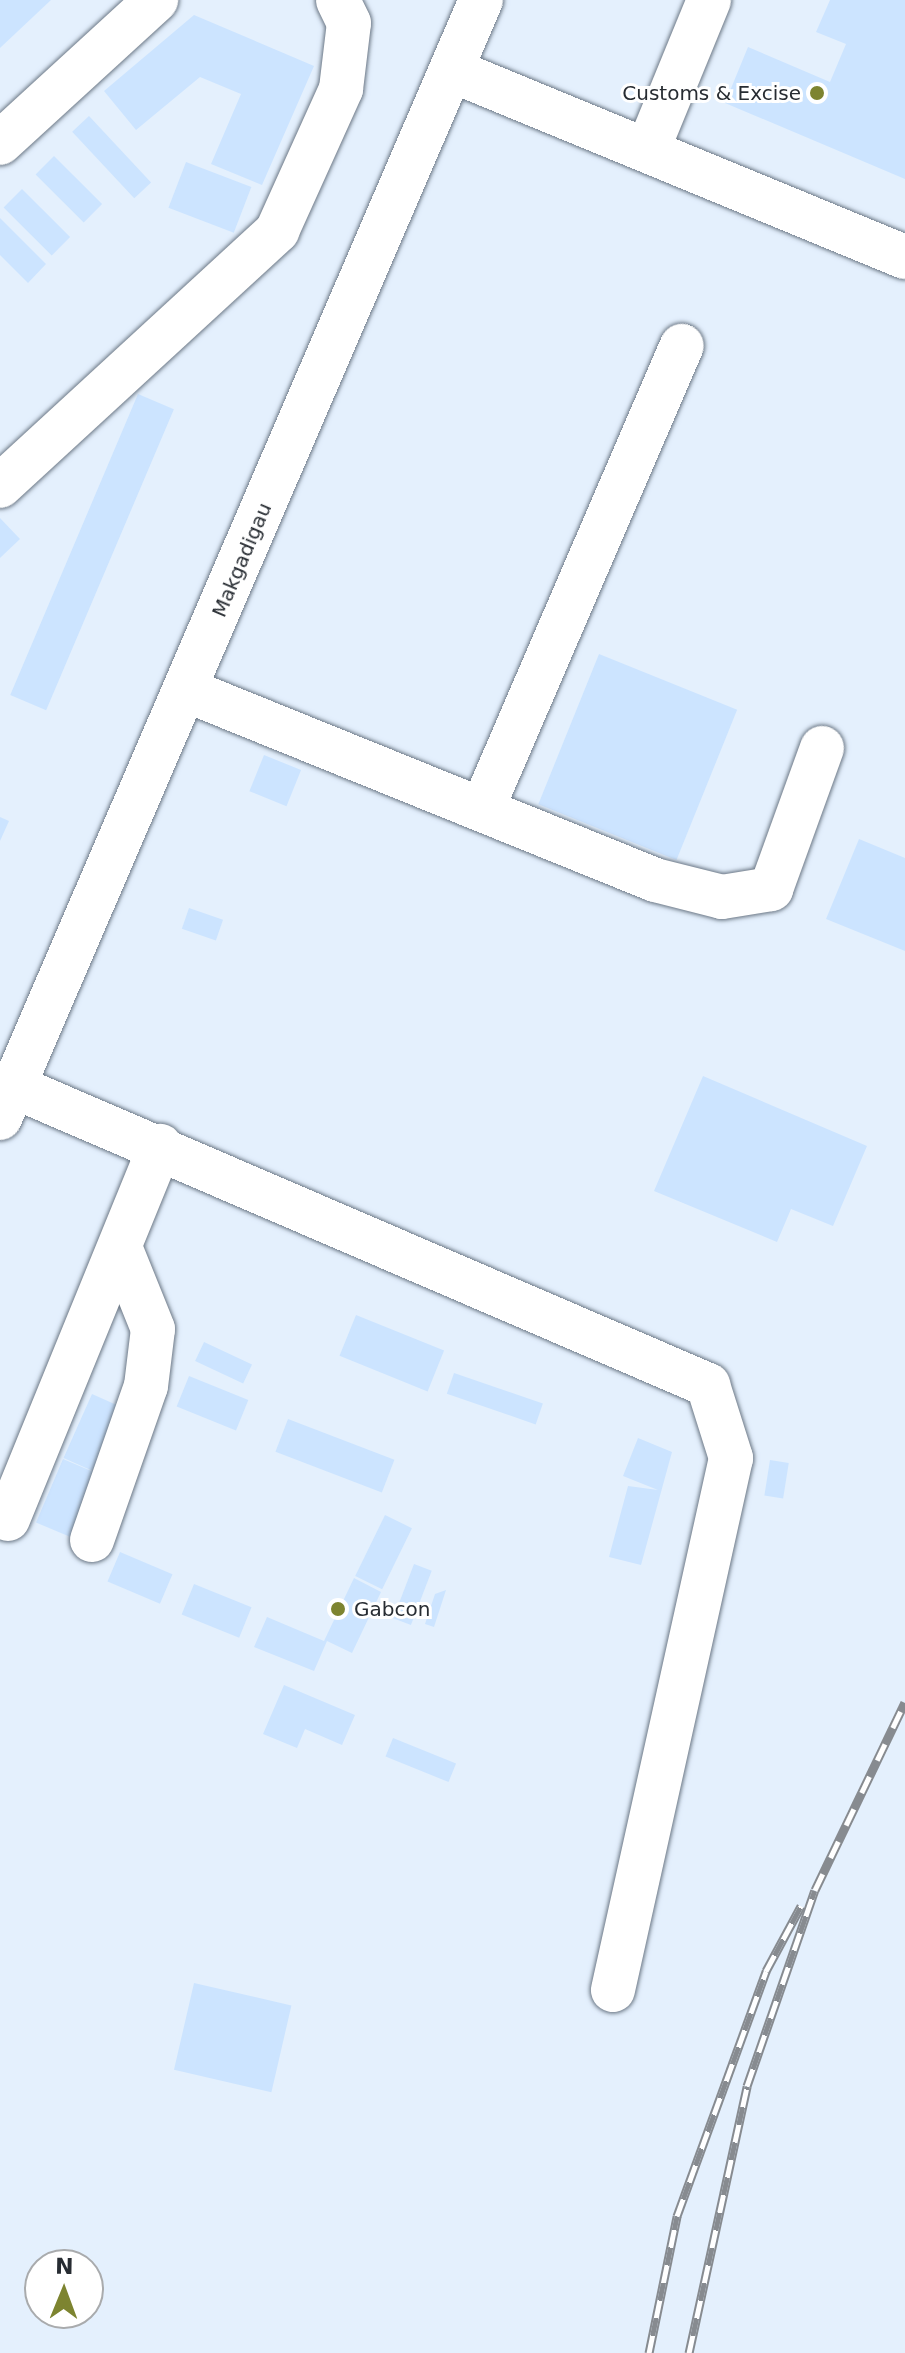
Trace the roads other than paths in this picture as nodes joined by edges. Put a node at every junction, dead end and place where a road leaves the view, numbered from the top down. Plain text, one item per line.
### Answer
1 (156, 0) edge
2 (338, 0) edge
3 (481, 0) edge
4 (709, 0) edge
5 (451, 70) junction
6 (0, 143) edge
7 (648, 149) junction
8 (905, 257) edge
9 (682, 346) dead end
10 (0, 486) edge
11 (186, 690) junction
12 (822, 748) dead end
13 (484, 805) junction
14 (7, 1102) edge
15 (160, 1146) junction
16 (120, 1247) junction
17 (8, 1519) dead end
18 (92, 1540) dead end
19 (613, 1990) dead end

1 - 6 street
2 - 10 street
3 - 5 street, Makgadigau
4 - 7 street
5 - 7 street
5 - 11 street, Makgadigau
7 - 8 street
9 - 13 street
11 - 13 street
11 - 14 street, Makgadigau
12 - 13 street
14 - 15 street
15 - 16 street
15 - 19 street
16 - 17 street
16 - 18 street

